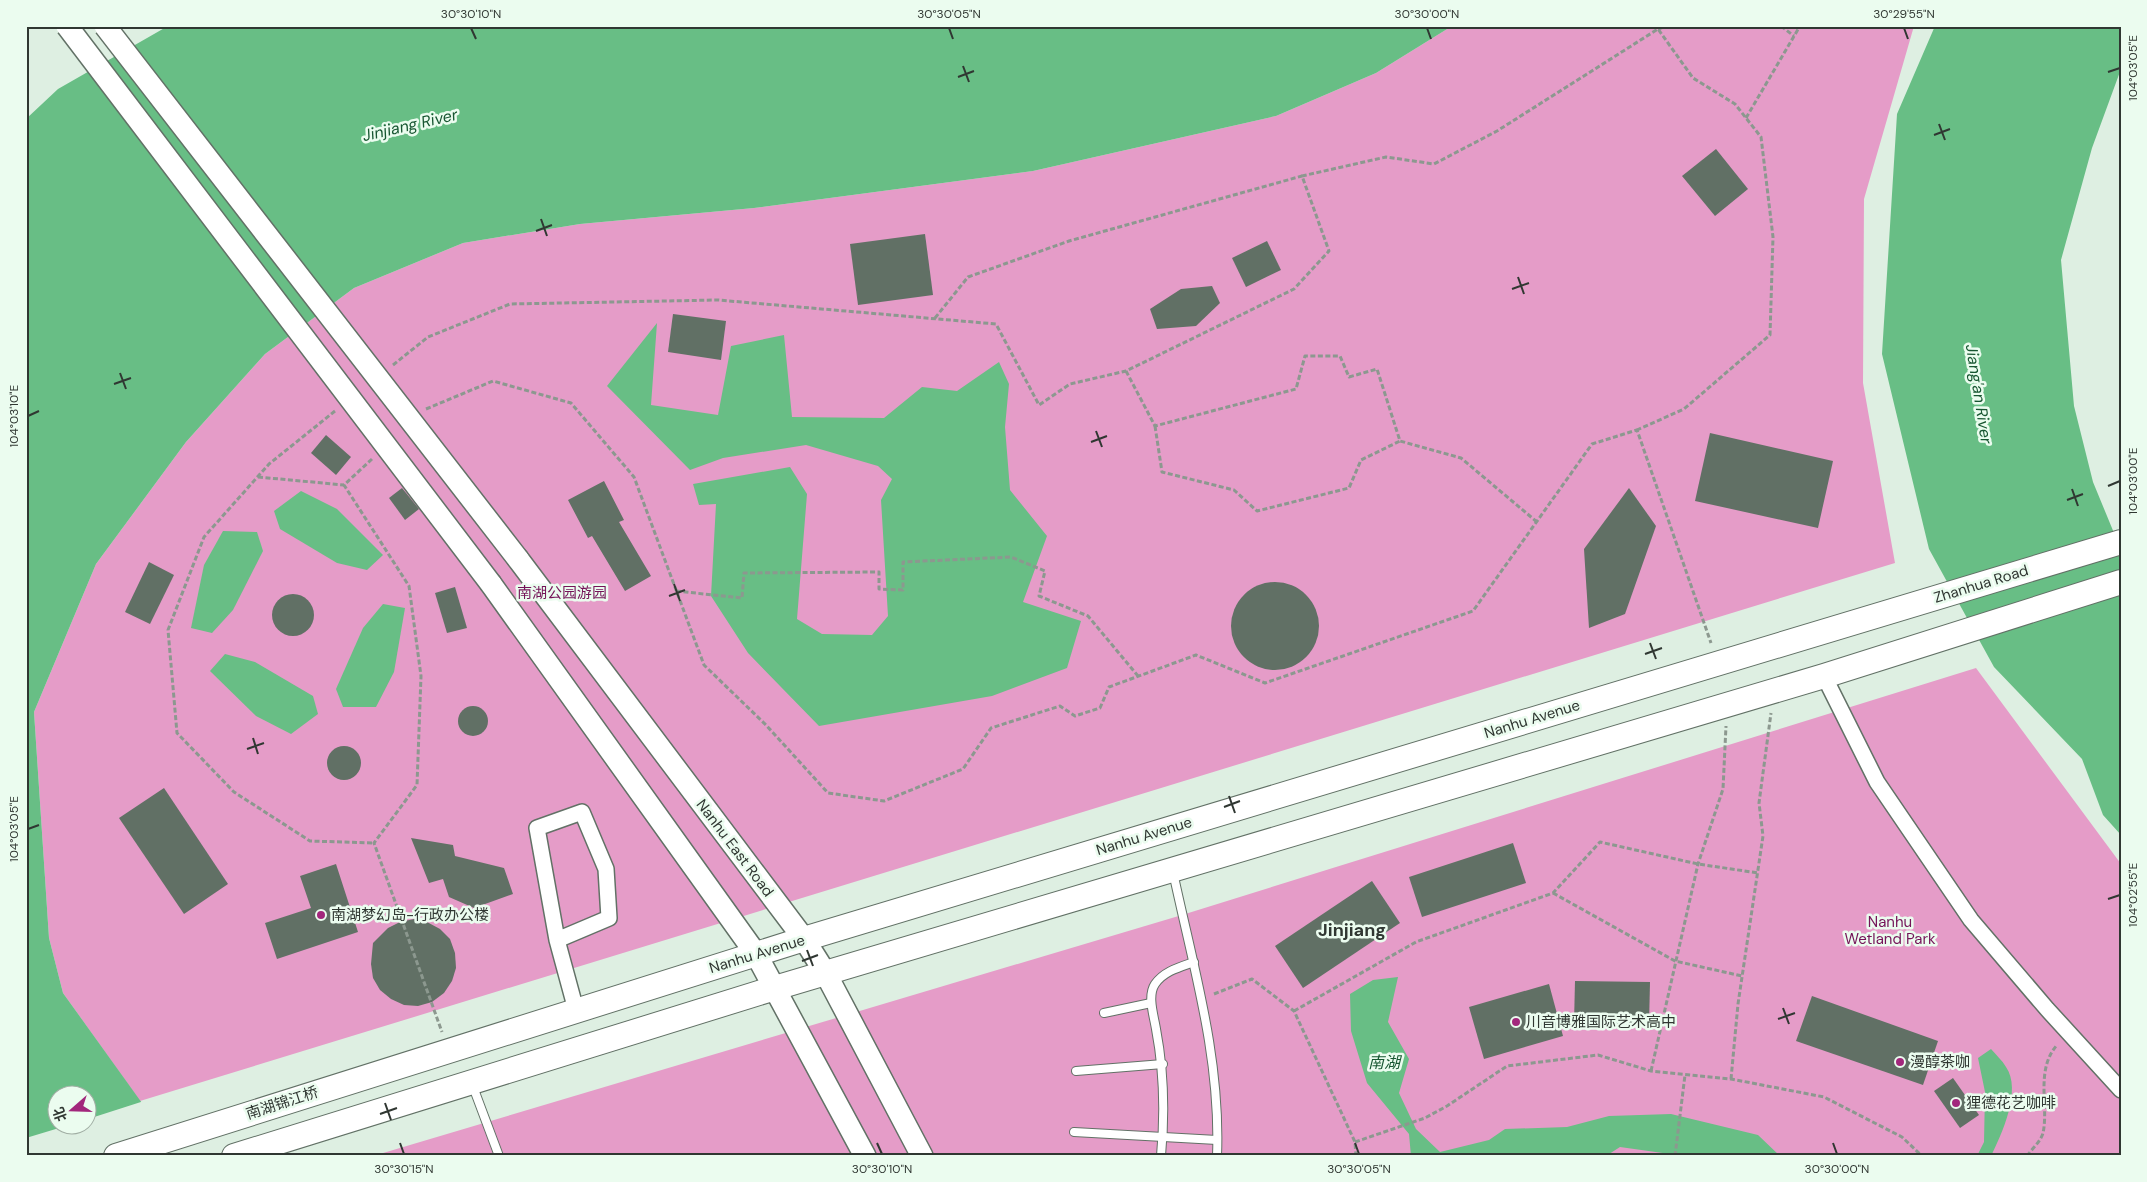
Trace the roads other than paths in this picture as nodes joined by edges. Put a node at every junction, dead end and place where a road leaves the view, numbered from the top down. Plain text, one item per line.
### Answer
1 (67, 26) edge
2 (105, 26) edge
3 (2121, 542) edge
4 (2121, 582) edge
5 (1840, 627) joint
6 (1824, 676) junction
7 (1173, 870) junction
8 (804, 939) junction
9 (557, 940) junction
10 (756, 954) junction
11 (1194, 962) junction
12 (826, 974) junction
13 (775, 988) junction
14 (1151, 1003) junction
15 (576, 1010) junction
16 (1104, 1013) dead end
17 (449, 1050) joint
18 (1162, 1064) junction
19 (1076, 1071) dead end
20 (472, 1082) junction
21 (2121, 1090) edge
22 (1074, 1132) dead end
23 (1163, 1137) junction
24 (1217, 1140) junction
25 (116, 1156) edge
26 (234, 1156) edge
27 (499, 1156) edge
28 (865, 1156) edge
29 (922, 1156) edge
30 (1161, 1156) edge
31 (1216, 1156) edge

1 - 10 main road, bridge
2 - 8 main road, Nanhu East Road, bridge
3 - 5 main road, Zhanhua Road
4 - 6 main road
5 - 8 main road, Nanhu Avenue
6 - 7 main road
6 - 21 street
7 - 11 lane
7 - 12 main road
8 - 10 main road, Nanhu Avenue
8 - 12 main road, Nanhu East Road
9 - 9 street
9 - 15 street
10 - 13 main road
10 - 15 main road, Nanhu Avenue
11 - 14 lane
11 - 24 lane
12 - 13 main road
12 - 29 main road, Nanhu East Road
13 - 20 main road
13 - 28 main road
14 - 16 lane
14 - 18 lane
15 - 17 main road, Nanhu Avenue
17 - 25 main road, 南湖锦江桥
18 - 19 lane
18 - 23 lane
20 - 26 main road
20 - 27 lane
22 - 23 lane
23 - 24 lane
23 - 30 lane
24 - 31 lane

